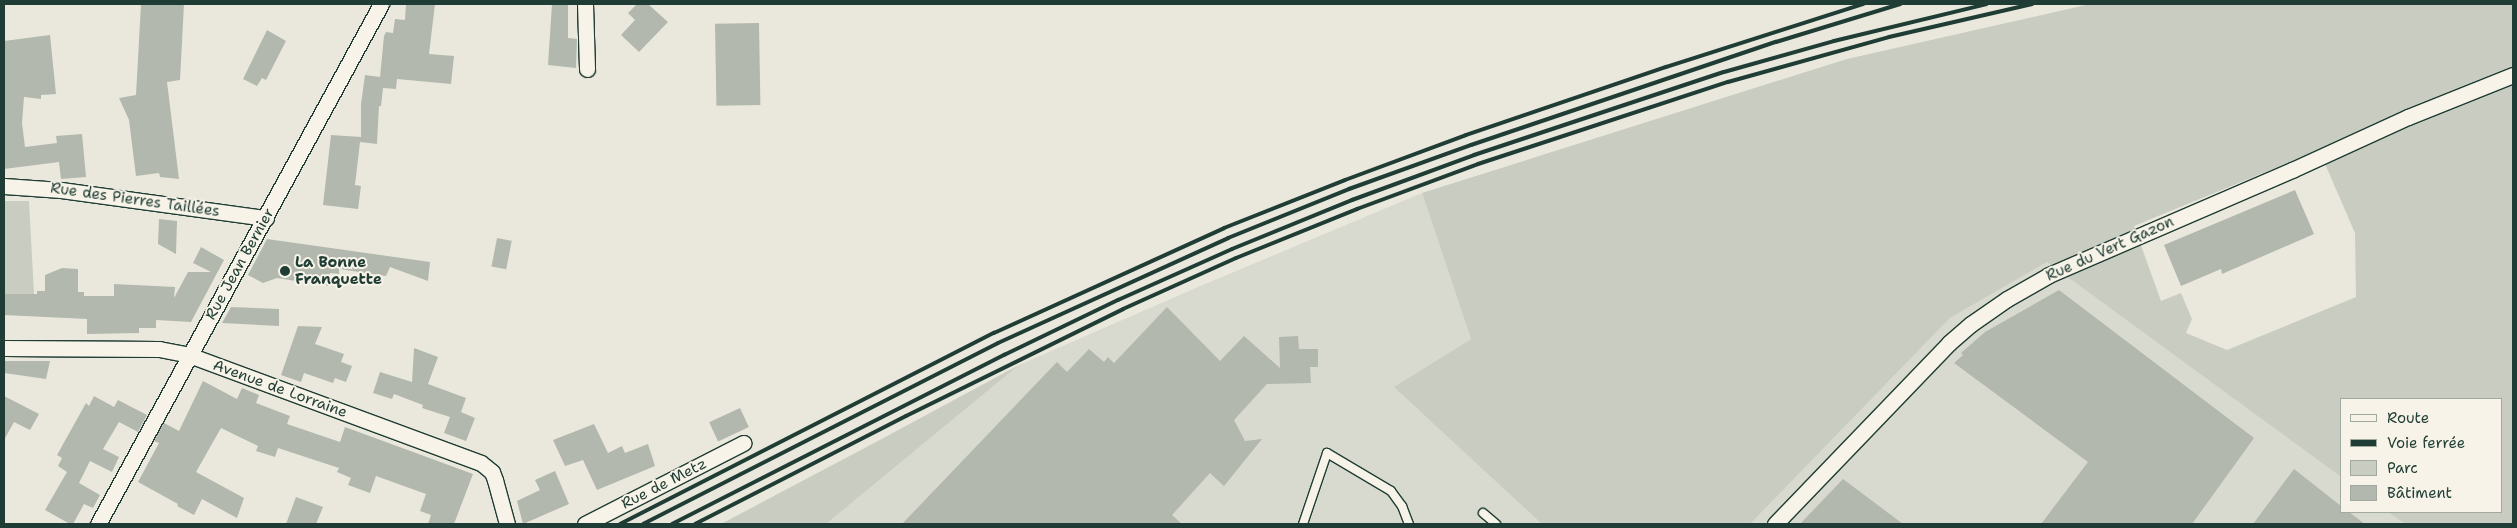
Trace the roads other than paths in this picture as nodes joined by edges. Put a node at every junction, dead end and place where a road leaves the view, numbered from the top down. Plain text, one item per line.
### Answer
1 (381, 4) edge
2 (585, 4) edge
3 (587, 68) dead end
4 (2513, 75) edge
5 (4, 186) edge
6 (266, 218) junction
7 (4, 348) edge
8 (189, 355) junction
9 (743, 443) dead end
10 (1483, 513) dead end
11 (98, 524) edge
12 (507, 524) edge
13 (585, 524) edge
14 (1303, 524) edge
15 (1409, 524) edge
16 (1496, 524) edge
17 (1775, 524) edge

1 - 6 street, Rue Jean Bernier
2 - 3 street
4 - 17 street, Rue du Vert Gazon
5 - 6 street, Rue des Pierres Taillées
6 - 8 street, Rue Jean Bernier
7 - 8 street, Avenue de Lorraine
8 - 11 street, Rue Jean Bernier
8 - 12 street, Avenue de Lorraine
9 - 13 street, Rue de Metz
10 - 16 lane
14 - 15 lane

